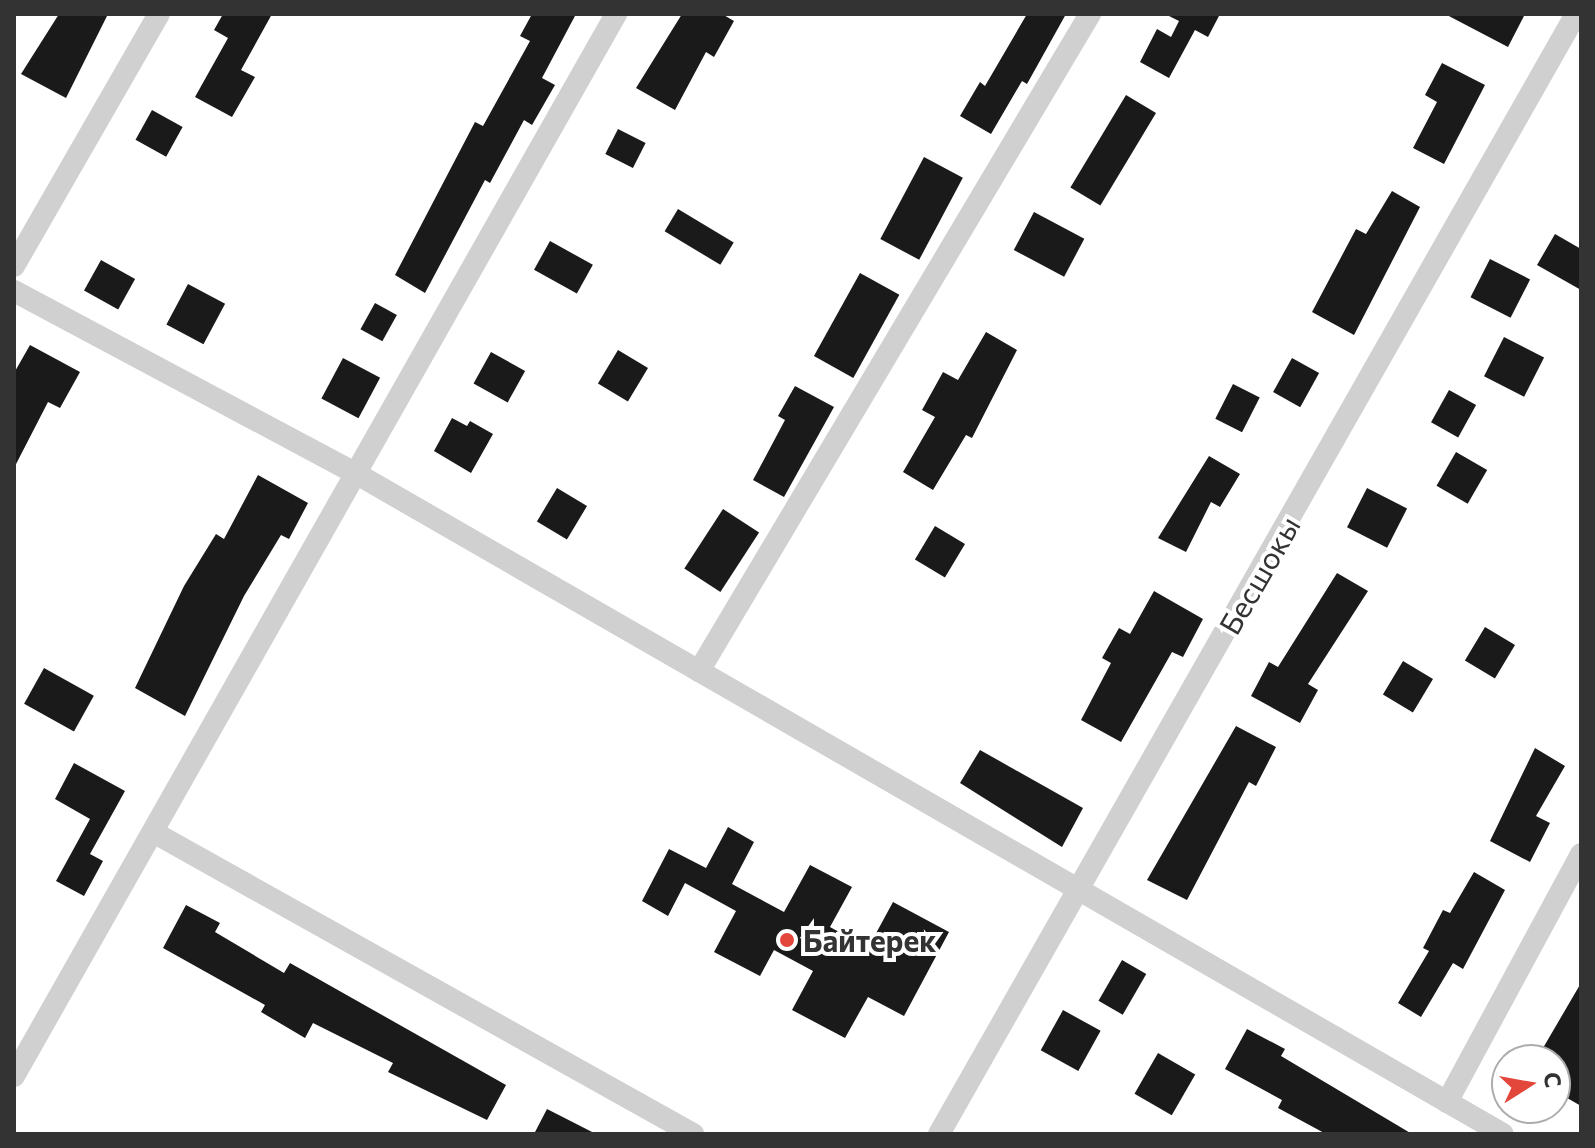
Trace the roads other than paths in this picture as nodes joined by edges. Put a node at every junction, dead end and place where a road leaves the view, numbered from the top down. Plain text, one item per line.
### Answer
1 (159, 14) edge
2 (616, 14) edge
3 (1090, 14) edge
4 (1576, 14) edge
5 (14, 266) edge
6 (14, 291) edge
7 (357, 474) junction
8 (699, 671) junction
9 (153, 832) junction
10 (1581, 854) edge
11 (1080, 891) junction
12 (14, 1076) edge
13 (1447, 1102) junction
14 (693, 1134) edge
15 (939, 1134) edge
16 (1503, 1134) edge

1 - 5 street
2 - 7 street
3 - 8 street
4 - 11 street, Бесшокы
6 - 7 street
7 - 8 street
7 - 9 street
8 - 11 street
9 - 12 street
9 - 14 street
10 - 13 street
11 - 13 street
11 - 15 street, Бесшокы
13 - 16 street

